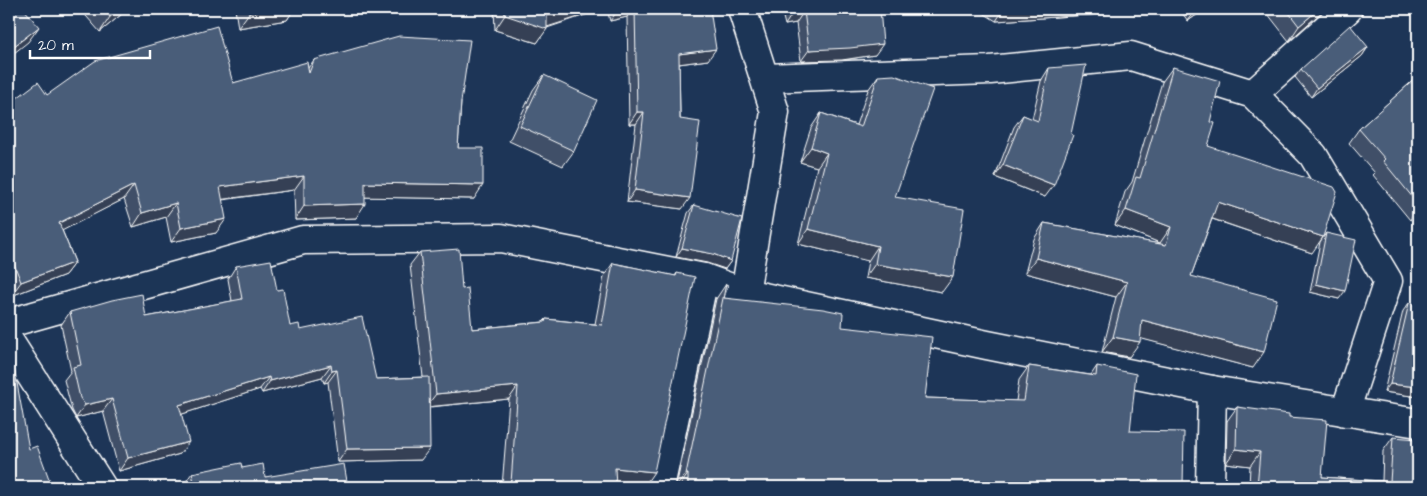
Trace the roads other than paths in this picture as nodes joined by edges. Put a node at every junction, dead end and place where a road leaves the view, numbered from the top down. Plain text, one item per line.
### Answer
1 (742, 9) edge
2 (1348, 9) edge
3 (765, 78) junction
4 (1253, 94) junction
5 (704, 278) junction
6 (745, 293) junction
7 (9, 322) edge
8 (9, 341) edge
9 (1212, 390) junction
10 (1345, 412) junction
11 (1418, 423) edge
12 (102, 487) edge
13 (660, 487) edge
14 (1210, 487) edge

1 - 3 street
2 - 4 street
3 - 4 street
3 - 6 street
4 - 10 street
5 - 6 street
5 - 7 street
5 - 13 street
6 - 9 street
8 - 12 street
9 - 10 street
9 - 14 street
10 - 11 street

